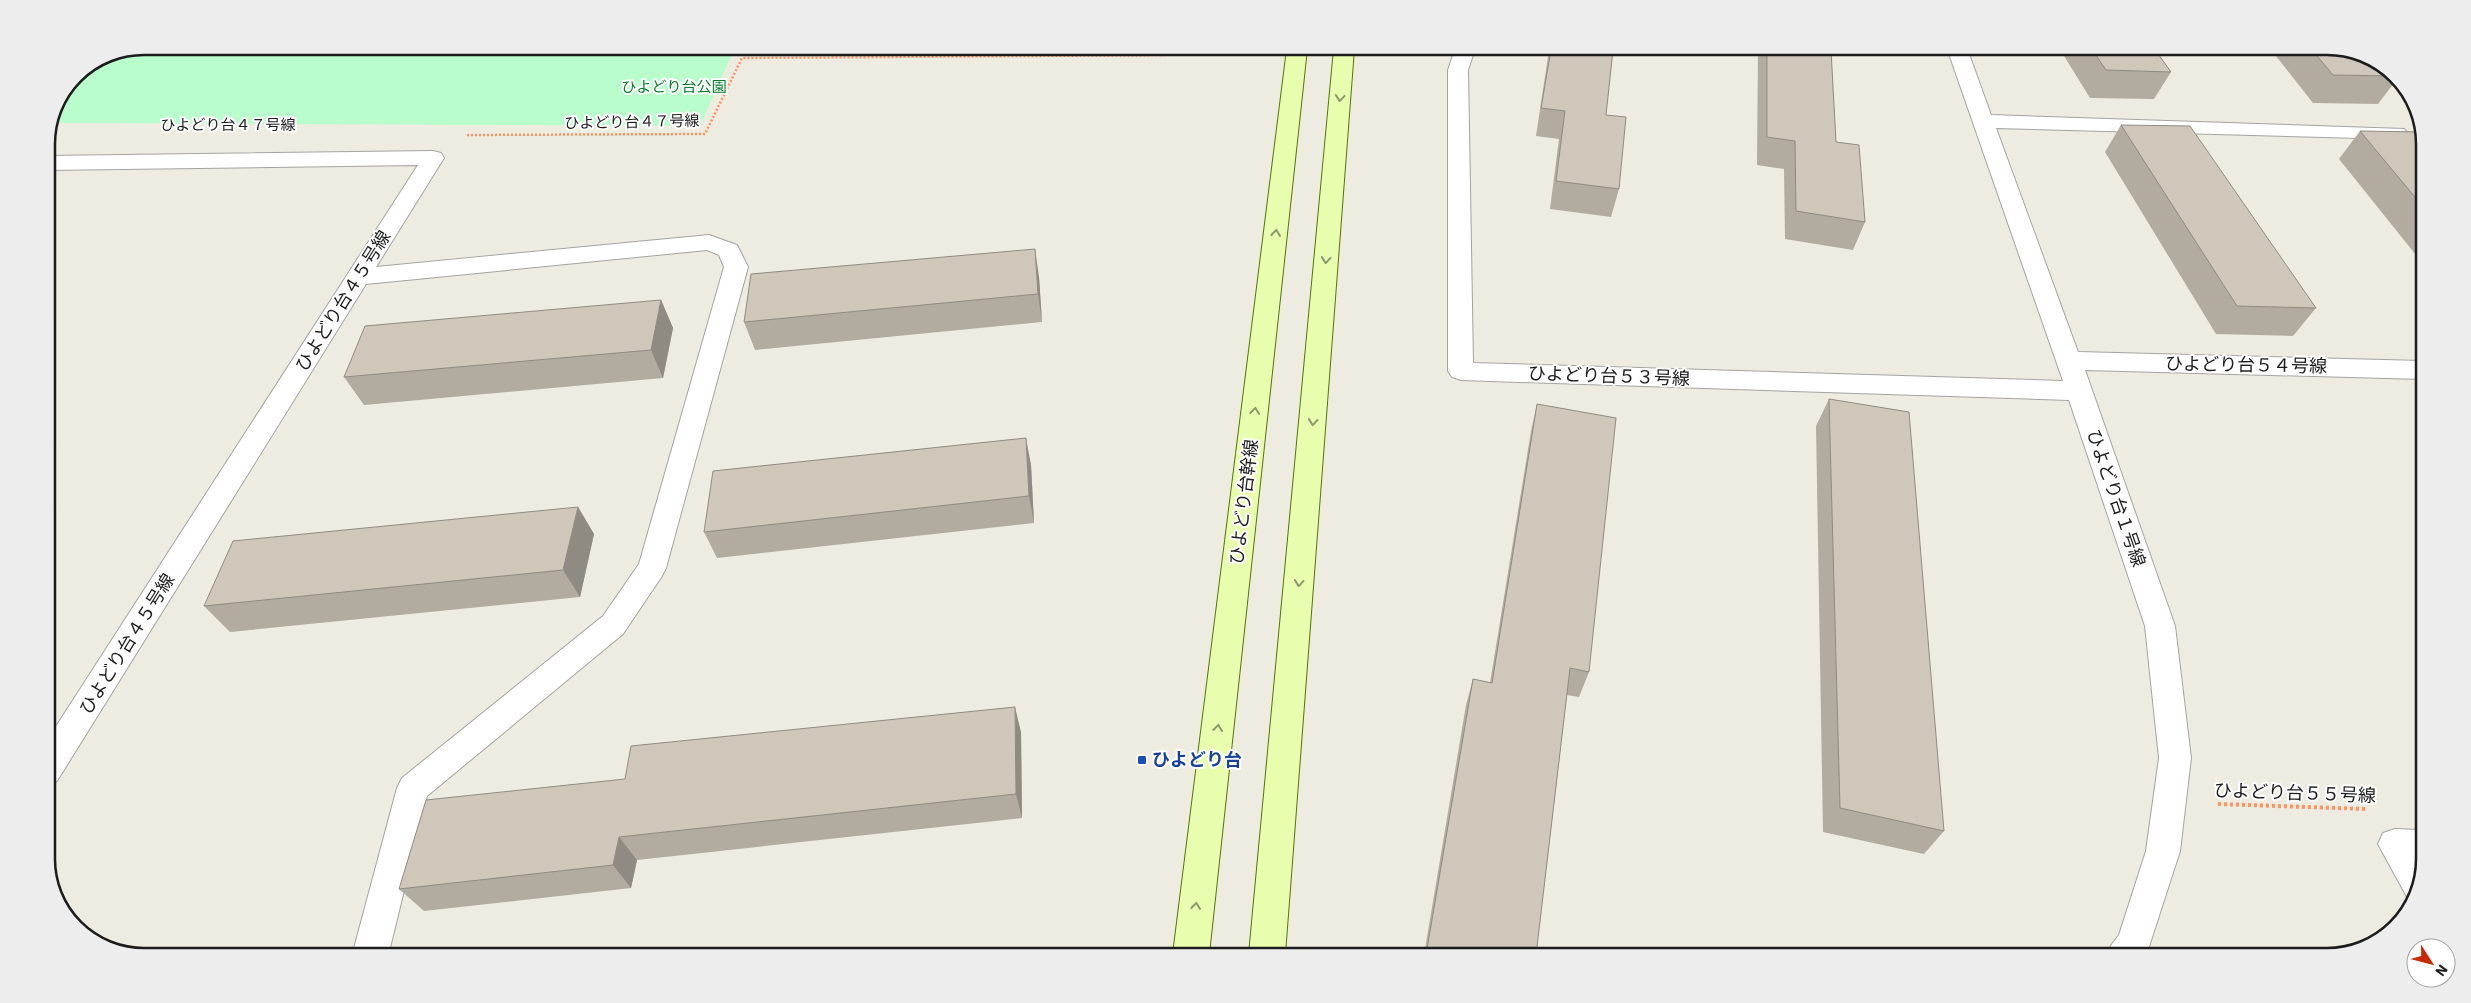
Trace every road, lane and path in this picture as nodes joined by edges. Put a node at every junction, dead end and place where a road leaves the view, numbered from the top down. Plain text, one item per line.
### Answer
1 (1166, 55) edge
2 (1296, 55) edge
3 (1343, 55) edge
4 (1463, 55) edge
5 (1959, 55) edge
6 (1983, 121) junction
7 (2413, 133) edge
8 (466, 135) dead end
9 (55, 163) edge
10 (358, 276) junction
11 (2069, 361) junction
12 (2416, 370) edge
13 (2079, 391) junction
14 (55, 757) edge
15 (2170, 802) junction
16 (2372, 809) dead end
17 (2416, 846) edge
18 (2414, 876) edge
19 (372, 948) edge
20 (1191, 948) edge
21 (1268, 948) edge
22 (2131, 948) edge

1 - 8 path, ひよどり台４７号線
20 -> 2 street, ひよどり台幹線
3 -> 21 street
4 - 13 street, ひよどり台５３号線
5 - 6 street, ひよどり台１号線
6 - 7 street
6 - 11 street, ひよどり台１号線
9 - 10 street, ひよどり台４５号線
10 - 14 street, ひよどり台４５号線
10 - 19 street
11 - 12 street, ひよどり台５４号線
11 - 13 street, ひよどり台１号線
13 - 15 street, ひよどり台１号線
15 - 16 path, ひよどり台５５号線
15 - 22 street, ひよどり台１号線
17 - 18 street

